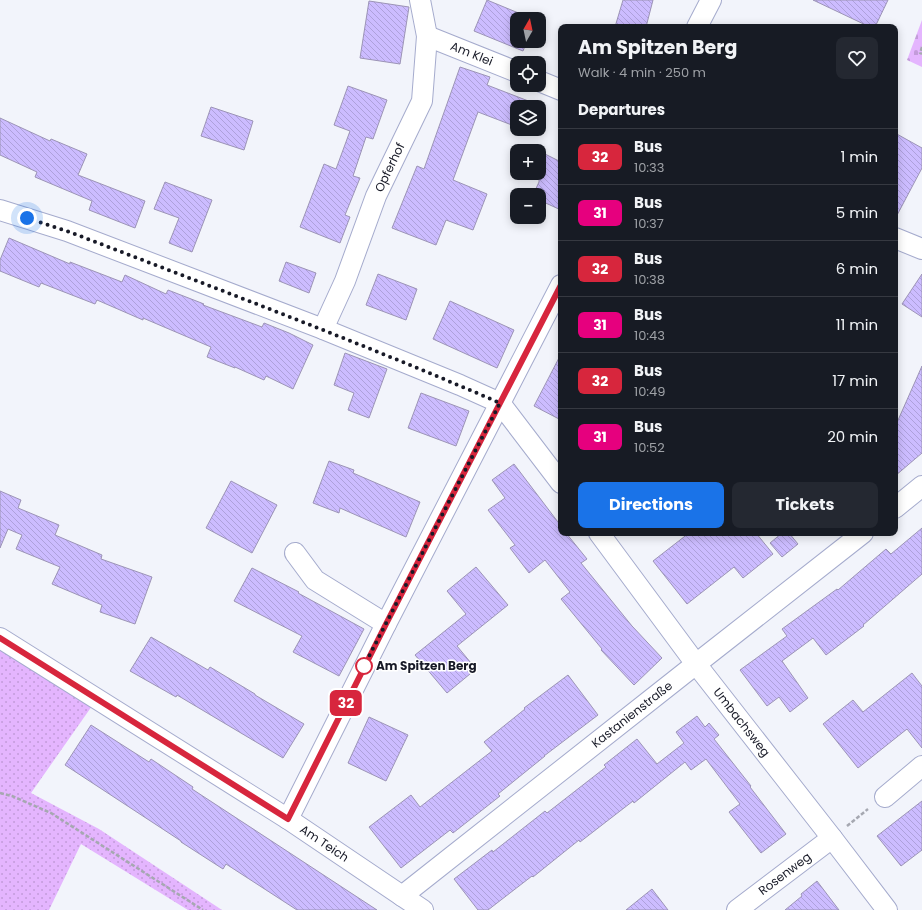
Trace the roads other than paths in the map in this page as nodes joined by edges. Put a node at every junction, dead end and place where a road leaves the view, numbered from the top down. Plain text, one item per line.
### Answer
1 (420, 0) edge
2 (711, 0) edge
3 (699, 24) edge
4 (427, 36) junction
5 (510, 69) edge
6 (546, 84) edge
7 (558, 89) edge
8 (0, 210) edge
9 (898, 239) edge
10 (922, 249) edge
11 (558, 291) edge
12 (322, 329) junction
13 (500, 403) junction
14 (558, 479) edge
15 (922, 486) edge
16 (898, 506) edge
17 (600, 536) edge
18 (859, 536) edge
19 (295, 553) dead end
20 (386, 624) junction
21 (0, 638) edge
22 (696, 664) junction
23 (922, 766) edge
24 (884, 797) road end
25 (288, 819) junction
26 (832, 838) junction
27 (402, 896) junction
28 (423, 910) edge
29 (737, 910) edge
30 (887, 910) edge

1 - 4 street, Opferhof
2 - 3 street
4 - 5 street, Am Klei
4 - 12 street, Opferhof
6 - 7 street
8 - 12 street
9 - 10 street
11 - 13 street
12 - 13 street
13 - 14 street
13 - 20 street
15 - 16 street
17 - 22 street, Umbachsweg
18 - 22 street, Kastanienstraße
19 - 20 street
20 - 25 street
21 - 25 street, Am Teich
22 - 26 street, Umbachsweg
22 - 27 street, Kastanienstraße
23 - 24 street
25 - 27 street, Am Teich
26 - 29 street, Rosenweg
26 - 30 street, Umbachsweg
27 - 28 street, Am Teich

